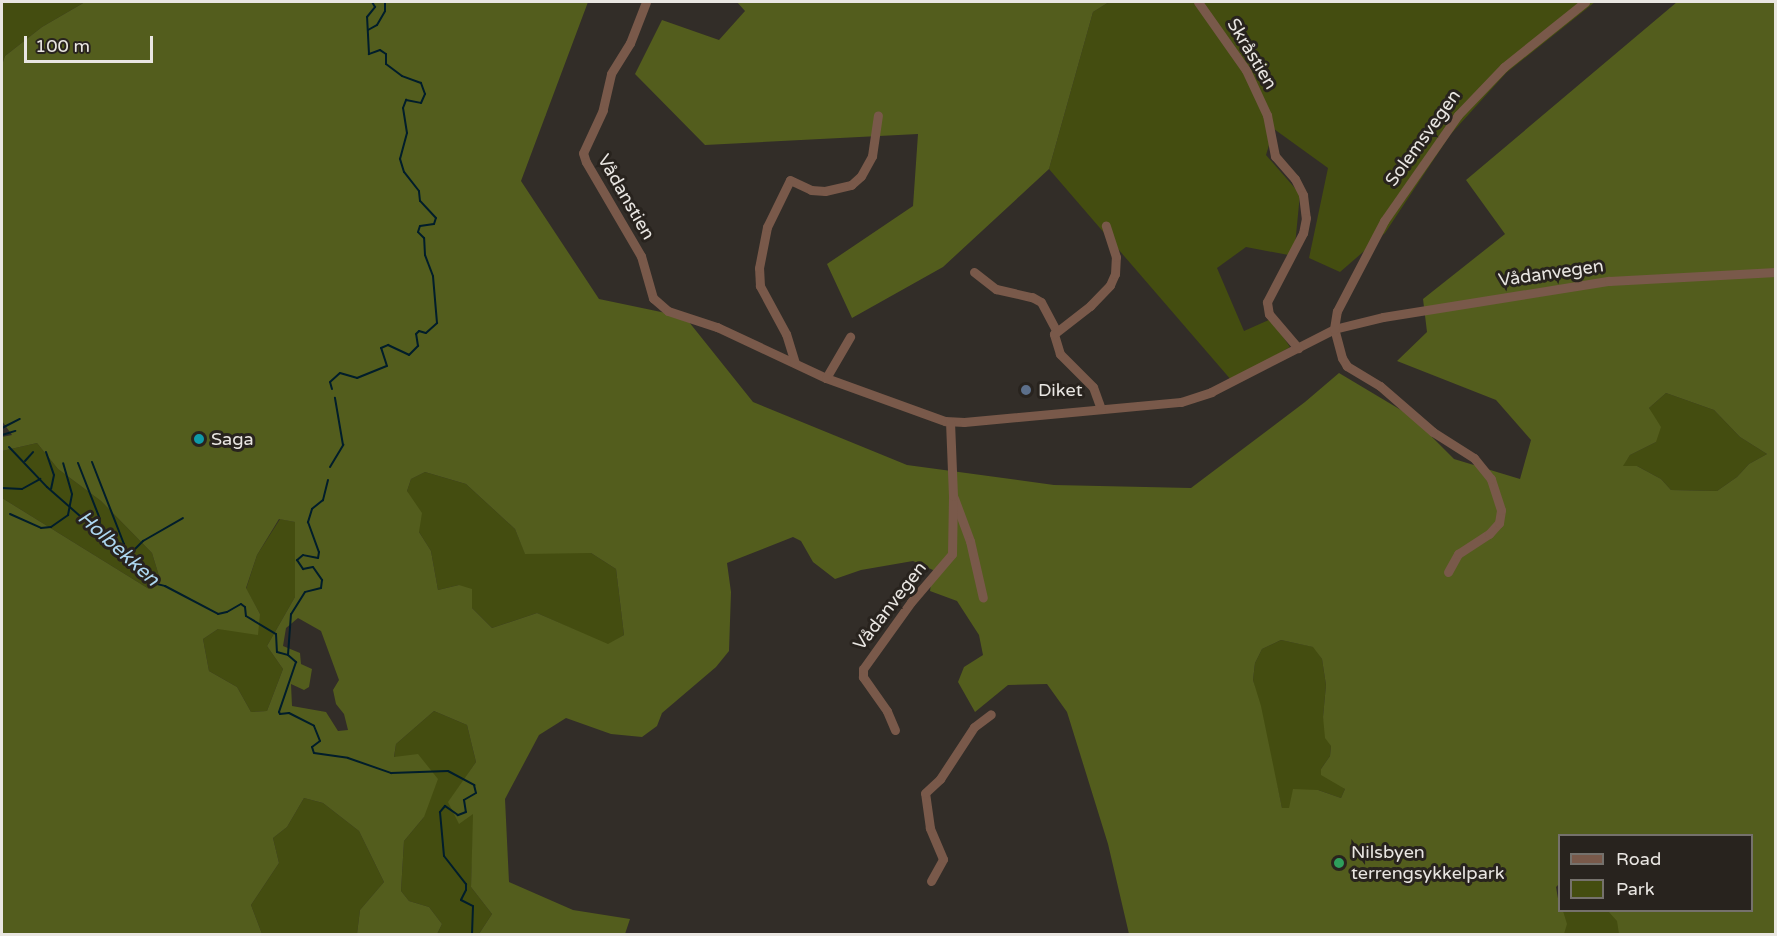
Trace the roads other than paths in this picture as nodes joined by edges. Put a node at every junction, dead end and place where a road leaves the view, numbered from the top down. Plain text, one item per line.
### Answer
1 (646, 2) edge
2 (1198, 2) edge
3 (1586, 2) edge
4 (878, 115) dead end
5 (1106, 226) dead end
6 (974, 272) dead end
7 (1776, 272) edge
8 (663, 308) joint
9 (1334, 329) junction
10 (1056, 330) junction
11 (850, 337) dead end
12 (1298, 348) junction
13 (795, 363) junction
14 (826, 378) junction
15 (1101, 409) junction
16 (950, 422) junction
17 (953, 496) junction
18 (1448, 572) dead end
19 (983, 598) dead end
20 (991, 714) dead end
21 (895, 730) dead end
22 (931, 881) dead end

1 - 8 street, Vådanstien
2 - 12 street, Skråstien
3 - 9 street, Solemsvegen
4 - 13 street
5 - 10 street
6 - 10 street
7 - 9 street, Vådanvegen
8 - 13 street, Vådanvegen
9 - 12 street, Vådanvegen
9 - 18 street
10 - 15 street
11 - 14 street
12 - 15 street, Vådanvegen
13 - 14 street, Vådanvegen
14 - 16 street, Vådanvegen
15 - 16 street, Vådanvegen
16 - 17 street, Vådanvegen
17 - 19 street, Vådanvegen
17 - 21 street, Vådanvegen
20 - 22 street

